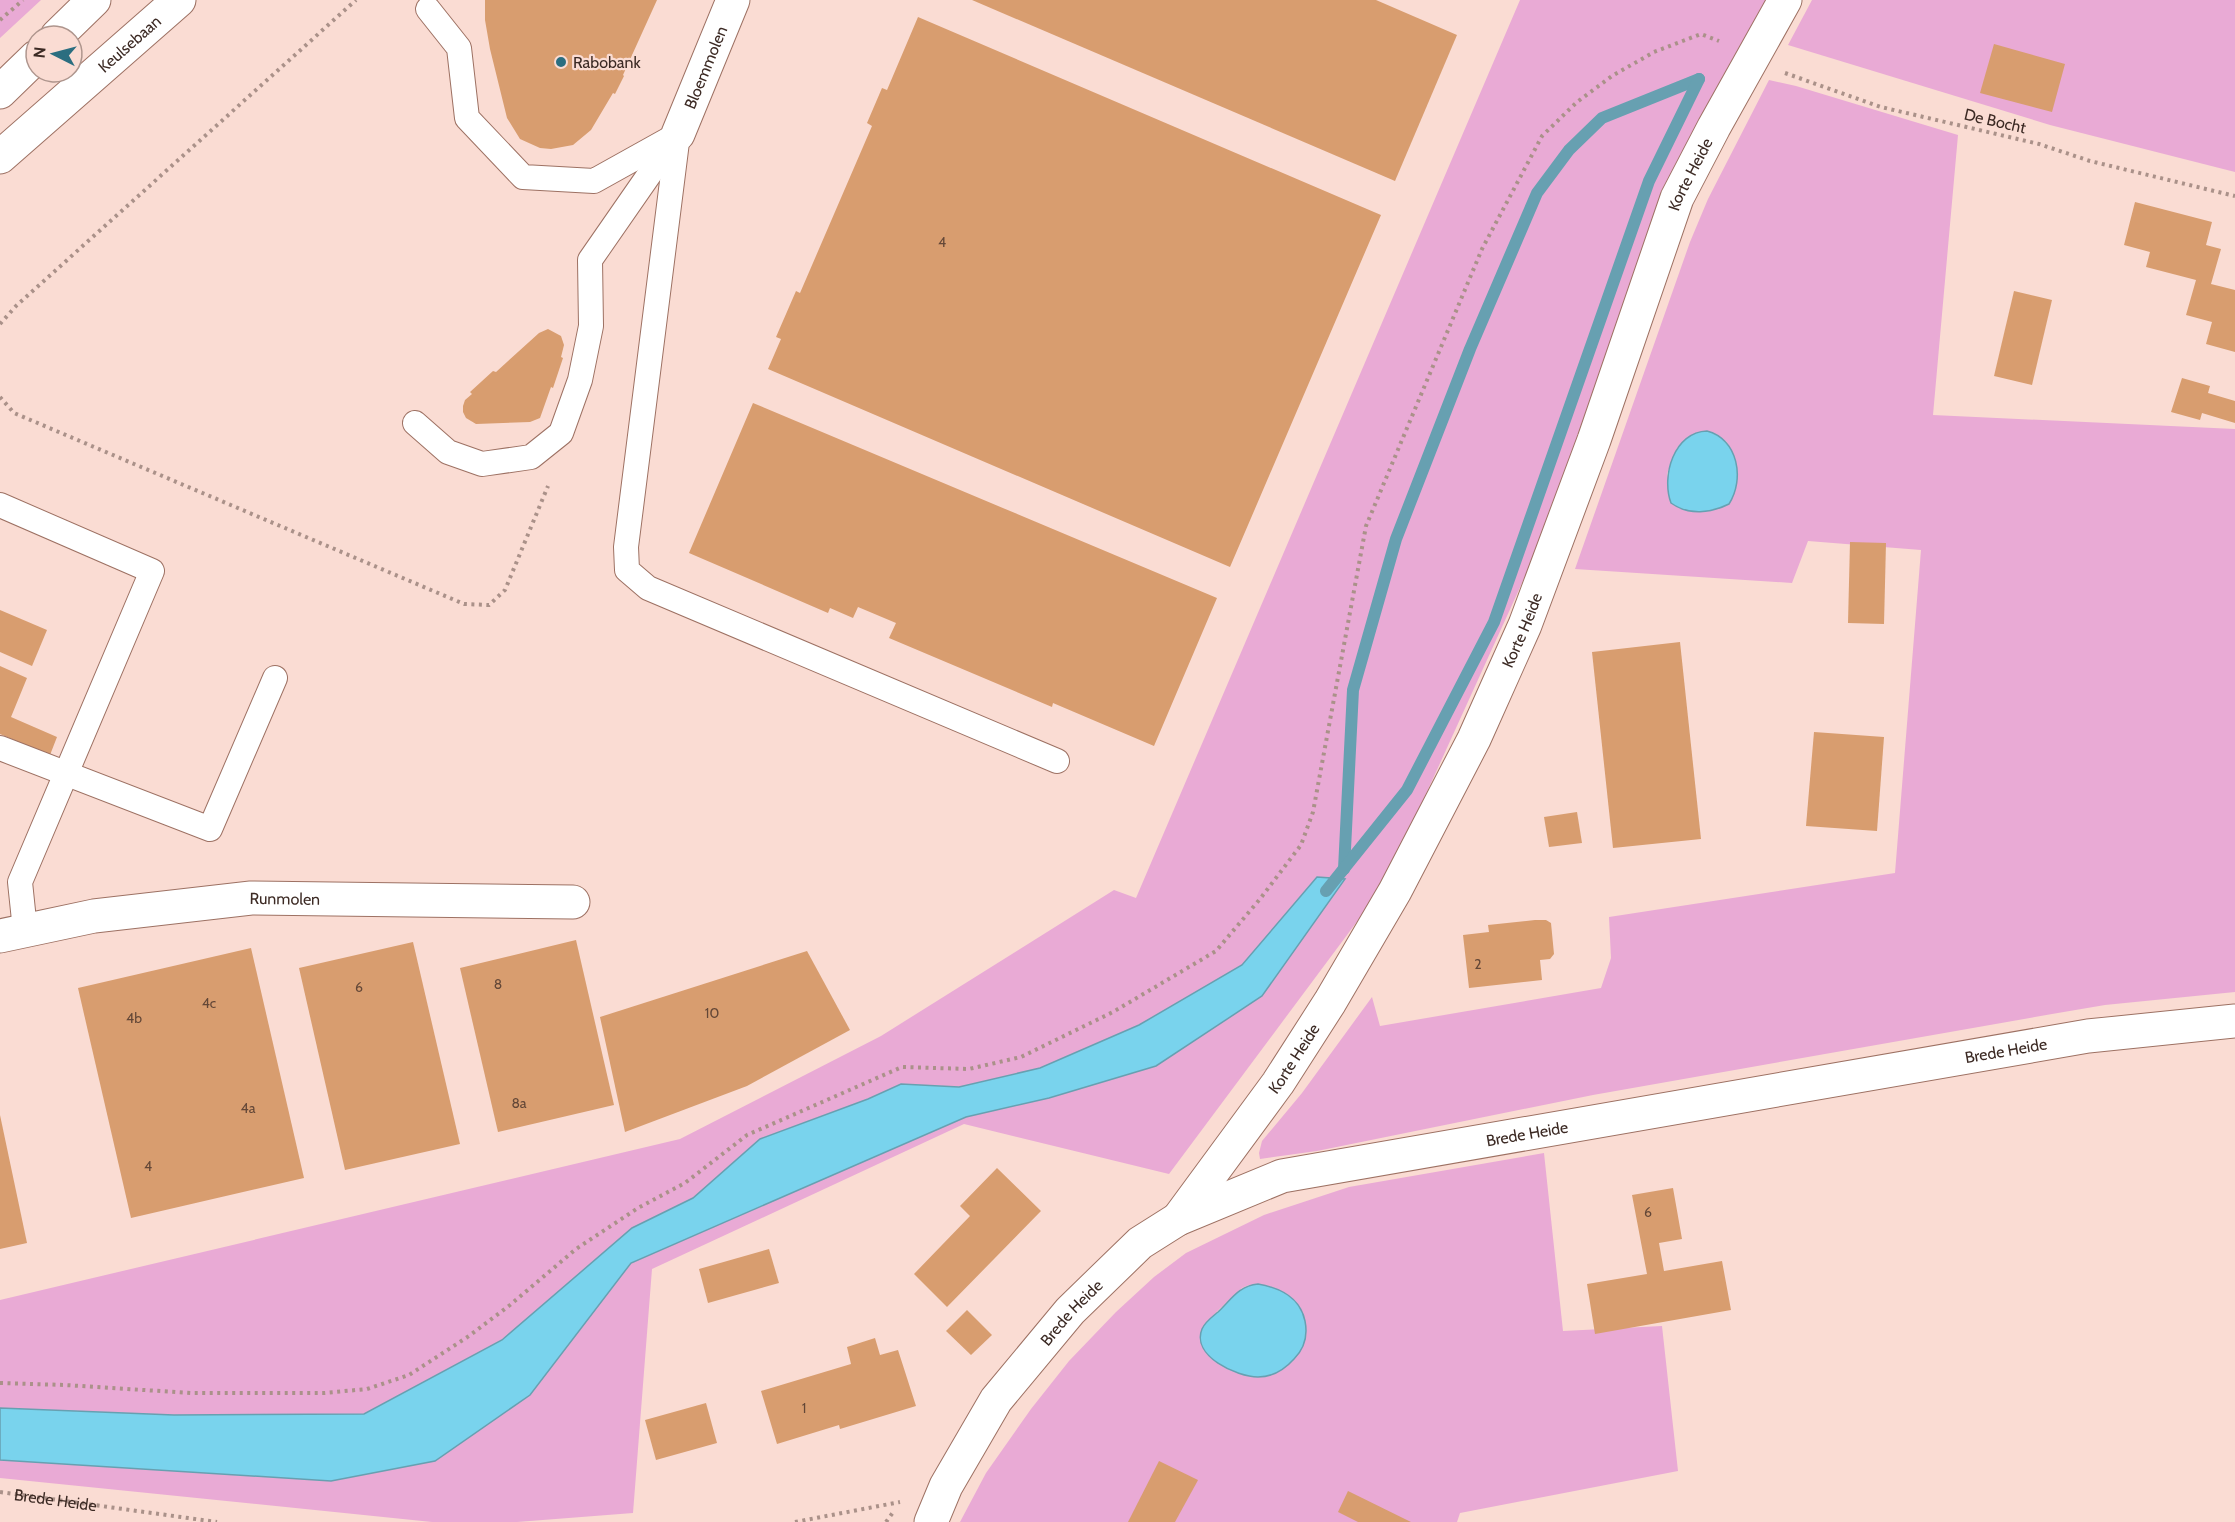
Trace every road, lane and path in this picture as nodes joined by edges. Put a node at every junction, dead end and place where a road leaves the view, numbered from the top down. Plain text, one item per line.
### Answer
1 (23, 0) edge
2 (94, 0) edge
3 (179, 0) edge
4 (356, 0) edge
5 (733, 0) edge
6 (1785, 0) edge
7 (428, 9) dead end
8 (0, 20) edge
9 (69, 24) edge
10 (1753, 60) junction
11 (24, 69) edge
12 (0, 92) edge
13 (678, 134) junction
14 (0, 157) edge
15 (2235, 196) edge
16 (0, 324) edge
17 (0, 397) edge
18 (415, 423) dead end
19 (531, 457) junction
20 (0, 505) edge
21 (275, 678) dead end
22 (0, 748) edge
23 (1057, 761) dead end
24 (65, 773) junction
25 (573, 902) dead end
26 (13, 933) edge
27 (2235, 1021) edge
28 (1178, 1219) junction
29 (0, 1383) edge
30 (946, 1486) junction
31 (0, 1492) edge
32 (217, 1522) edge
33 (795, 1522) edge
34 (931, 1522) edge

1 - 8 path
2 - 9 street
3 - 14 street, Keulsebaan
4 - 16 path
5 - 13 street, Bloemmolen
6 - 10 street, Korte Heide
7 - 13 lane
10 - 15 path, De Bocht
10 - 28 street, Korte Heide
10 - 29 path, De Bocht
11 - 12 street
13 - 19 lane
13 - 23 lane
17 - 19 path
18 - 19 lane
20 - 24 lane
21 - 24 lane
22 - 24 lane
24 - 26 lane
25 - 26 street, Runmolen
27 - 28 street, Brede Heide
28 - 30 street, Brede Heide
30 - 33 path
30 - 34 street, Brede Heide
31 - 32 path, Brede Heide

